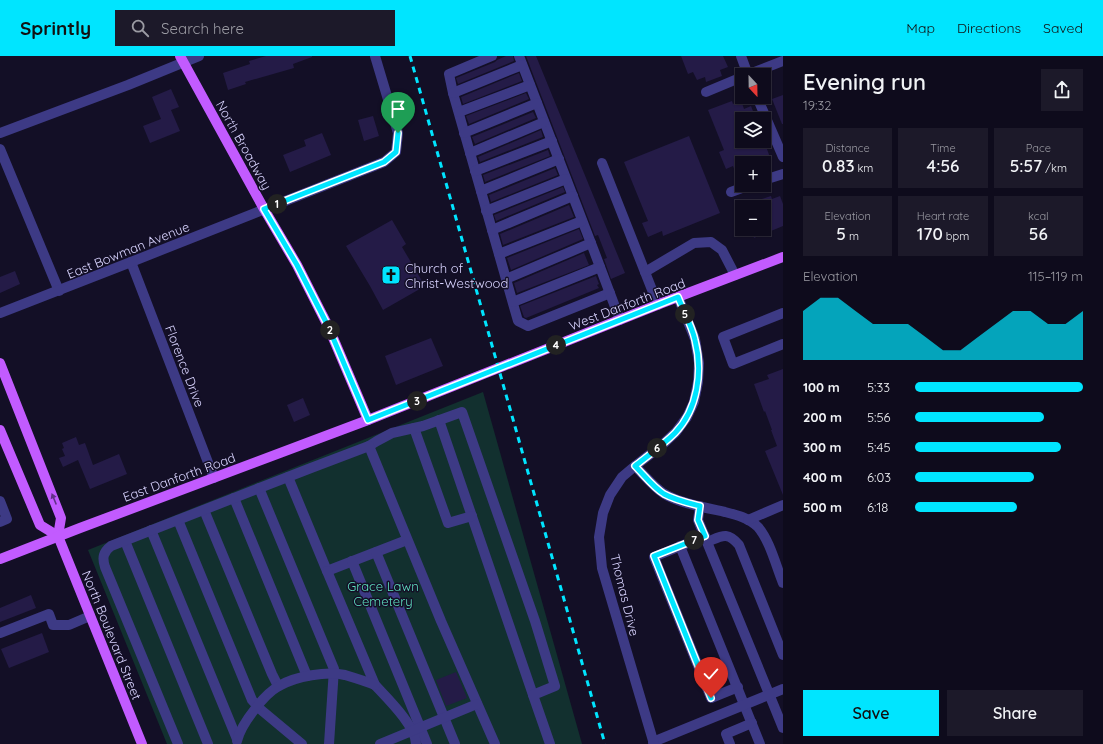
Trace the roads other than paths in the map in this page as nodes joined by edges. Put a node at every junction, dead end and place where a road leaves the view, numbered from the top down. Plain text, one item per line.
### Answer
1 (199, 56) edge
2 (375, 56) edge
3 (492, 56) edge
4 (741, 56) edge
5 (181, 59) edge
6 (520, 60) edge
7 (783, 61) edge
8 (745, 68) edge
9 (766, 68) edge
10 (735, 80) edge
11 (530, 85) junction
12 (706, 92) dead end
13 (453, 93) junction
14 (537, 103) junction
15 (760, 104) edge
16 (459, 112) junction
17 (544, 122) junction
18 (0, 133) edge
19 (464, 133) junction
20 (552, 141) junction
21 (0, 149) edge
22 (470, 153) junction
23 (783, 157) edge
24 (559, 159) junction
25 (602, 163) dead end
26 (475, 172) junction
27 (783, 174) edge
28 (771, 178) edge
29 (566, 179) junction
30 (735, 191) edge
31 (481, 192) junction
32 (731, 192) dead end
33 (573, 196) junction
34 (264, 209) junction
35 (486, 211) junction
36 (582, 221) junction
37 (492, 230) junction
38 (591, 243) junction
39 (499, 254) junction
40 (783, 257) edge
41 (131, 262) junction
42 (600, 267) junction
43 (645, 272) junction
44 (735, 275) junction
45 (506, 279) junction
46 (59, 291) junction
47 (610, 293) junction
48 (678, 297) junction
49 (512, 302) junction
50 (658, 305) junction
51 (0, 313) edge
52 (783, 313) edge
53 (620, 320) junction
54 (783, 344) edge
55 (0, 363) edge
56 (368, 420) junction
57 (439, 420) junction
58 (414, 428) junction
59 (0, 430) edge
60 (369, 446) junction
61 (635, 466) junction
62 (288, 477) junction
63 (214, 478) junction
64 (260, 488) junction
65 (234, 498) junction
66 (0, 501) edge
67 (783, 505) edge
68 (700, 506) junction
69 (204, 510) junction
70 (472, 516) junction
71 (178, 520) junction
72 (748, 520) junction
73 (0, 522) edge
74 (151, 530) junction
75 (58, 536) junction
76 (706, 539) junction
77 (125, 540) junction
78 (407, 540) junction
79 (680, 546) junction
80 (376, 552) junction
81 (0, 559) edge
82 (352, 561) junction
83 (327, 571) junction
84 (783, 583) edge
85 (90, 616) junction
86 (0, 633) edge
87 (783, 655) edge
88 (334, 674) junction
89 (307, 676) junction
90 (374, 685) junction
91 (279, 686) junction
92 (738, 687) junction
93 (783, 689) edge
94 (769, 694) junction
95 (533, 695) junction
96 (477, 704) junction
97 (745, 704) junction
98 (258, 705) junction
99 (444, 718) junction
100 (752, 723) junction
101 (783, 728) edge
102 (416, 729) junction
103 (237, 741) edge
104 (653, 743) edge
105 (142, 744) edge
106 (178, 744) edge
107 (208, 744) edge
108 (302, 744) edge
109 (329, 744) edge
110 (380, 744) edge
111 (416, 744) edge
112 (427, 744) edge
113 (455, 744) edge
114 (495, 744) edge
115 (550, 744) edge
116 (730, 744) edge
117 (760, 744) edge

1 - 5 street
2 - 34 street, East Bowman Avenue
3 - 13 street
4 - 8 street
5 - 18 street
5 - 34 main road, North Broadway
6 - 11 street
6 - 13 street
7 - 9 street
10 - 12 street
11 - 14 street
11 - 16 street
13 - 16 street
14 - 17 street
14 - 19 street
15 - 23 street
16 - 19 street
17 - 20 street
17 - 22 street
19 - 22 street
20 - 24 street
20 - 26 street
21 - 46 street
22 - 26 street
24 - 29 street
24 - 31 street
25 - 43 street
26 - 31 street
27 - 28 street
29 - 33 street
29 - 35 street
30 - 32 street
31 - 35 street
33 - 36 street
33 - 37 street
34 - 41 street, East Bowman Avenue
34 - 56 main road, North Broadway
35 - 37 street
36 - 38 street
36 - 39 street
37 - 39 street
38 - 42 street
38 - 45 street
39 - 45 street
40 - 44 main road, West Danforth Road
41 - 46 street, East Bowman Avenue
41 - 63 street, Florence Drive
42 - 47 street
42 - 49 street
43 - 44 street
43 - 50 street
44 - 48 main road, West Danforth Road
45 - 49 street
46 - 51 street, East Bowman Avenue
47 - 49 street
47 - 53 street
48 - 50 main road, West Danforth Road
48 - 61 street, Thomas Drive
50 - 53 main road, West Danforth Road
52 - 54 street
53 - 56 main road, West Danforth Road
75 -> 55 main road, North Boulevard Street
56 - 63 main road, East Danforth Road
57 - 58 street
57 - 70 street
57 - 95 street
58 - 60 street
58 - 70 street
59 - 75 main road
60 - 62 street
60 - 78 street
61 - 68 street
61 - 104 street, Thomas Drive
62 - 64 street
62 - 83 street
63 - 75 main road, East Danforth Road
64 - 65 street
64 - 88 street
65 - 69 street
65 - 89 street
66 - 73 street
67 - 72 street
68 - 72 street
68 - 76 street
69 - 71 street
69 - 91 street
70 - 95 street
71 - 74 street
71 - 98 street
72 - 84 street
74 - 77 street
74 - 103 street
75 - 81 main road, East Danforth Road
75 - 85 main road, North Boulevard Street
76 - 79 street
76 - 87 street
76 - 94 street
77 - 106 street
77 - 107 street
78 - 80 street
78 - 96 street
79 - 92 street
79 - 92 street
80 - 82 street
80 - 99 street
82 - 83 street
82 - 102 street
83 - 90 street
85 - 86 street
85 - 105 main road, North Boulevard Street
88 - 89 street
88 - 90 street
88 - 109 street
89 - 91 street
90 - 102 street
91 - 98 street
92 - 97 street
93 - 94 street
94 - 97 street
94 - 101 street
95 - 115 street
96 - 99 street
96 - 114 street
97 - 100 street
97 - 104 street
98 - 103 street
98 - 108 street
99 - 102 street
99 - 113 street
100 - 116 street
100 - 117 street
102 - 110 street
102 - 111 street
102 - 112 street

